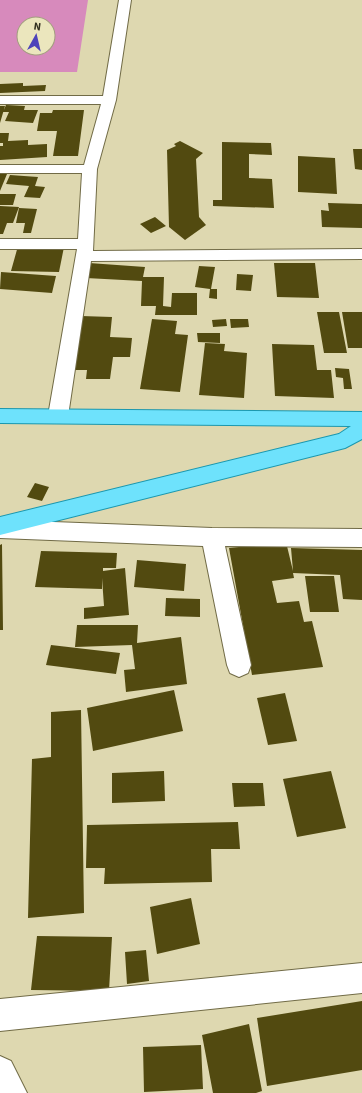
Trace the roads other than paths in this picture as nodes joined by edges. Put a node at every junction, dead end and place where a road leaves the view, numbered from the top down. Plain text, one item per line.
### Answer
1 (125, 0) edge
2 (0, 100) edge
3 (109, 100) junction
4 (0, 169) edge
5 (90, 169) junction
6 (0, 244) edge
7 (84, 250) junction
8 (362, 254) edge
9 (0, 416) edge
10 (58, 416) junction
11 (362, 418) edge
12 (362, 430) edge
13 (0, 528) edge
14 (212, 538) junction
15 (362, 538) edge
16 (239, 665) dead end
17 (362, 978) edge
18 (0, 1015) edge
19 (0, 1072) edge
20 (11, 1093) edge

1 - 3 street
2 - 3 street
3 - 5 street
4 - 5 street
5 - 7 street
6 - 7 street
7 - 8 street
7 - 10 street
9 - 10 main road
10 - 11 main road
12 - 13 main road
13 - 14 street
14 - 15 street
14 - 16 street
17 - 18 street
19 - 20 street

